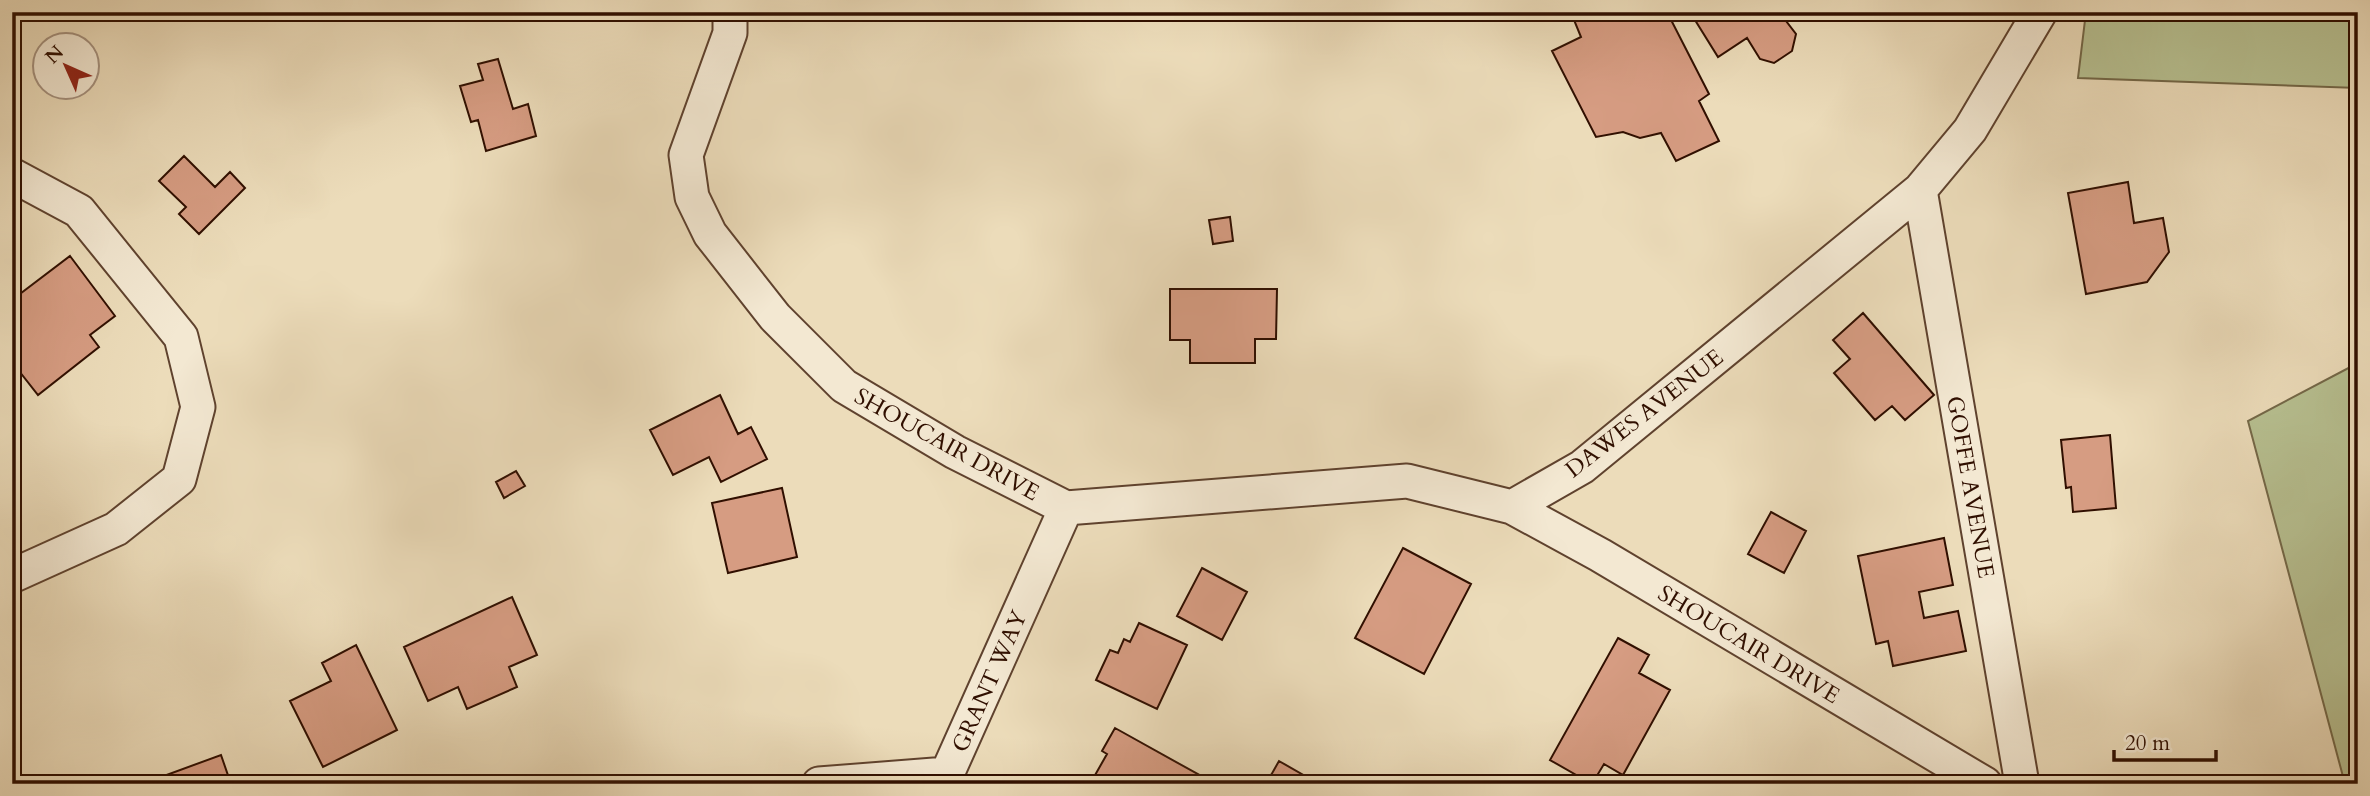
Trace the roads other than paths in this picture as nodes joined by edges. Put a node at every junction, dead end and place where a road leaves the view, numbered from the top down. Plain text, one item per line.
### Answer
1 (730, 12) edge
2 (2040, 12) edge
3 (12, 176) edge
4 (1920, 190) junction
5 (1511, 507) junction
6 (1066, 508) junction
7 (12, 576) edge
8 (955, 779) edge
9 (819, 784) edge
10 (1985, 784) edge
11 (2022, 784) edge

1 - 6 street, SHOUCAIR DRIVE
2 - 4 street, DAWES AVENUE
3 - 7 street
4 - 5 street, DAWES AVENUE
4 - 11 street, GOFFE AVENUE
5 - 6 street
5 - 10 street, SHOUCAIR DRIVE
6 - 8 street, GRANT WAY
8 - 9 street, GRANT WAY

